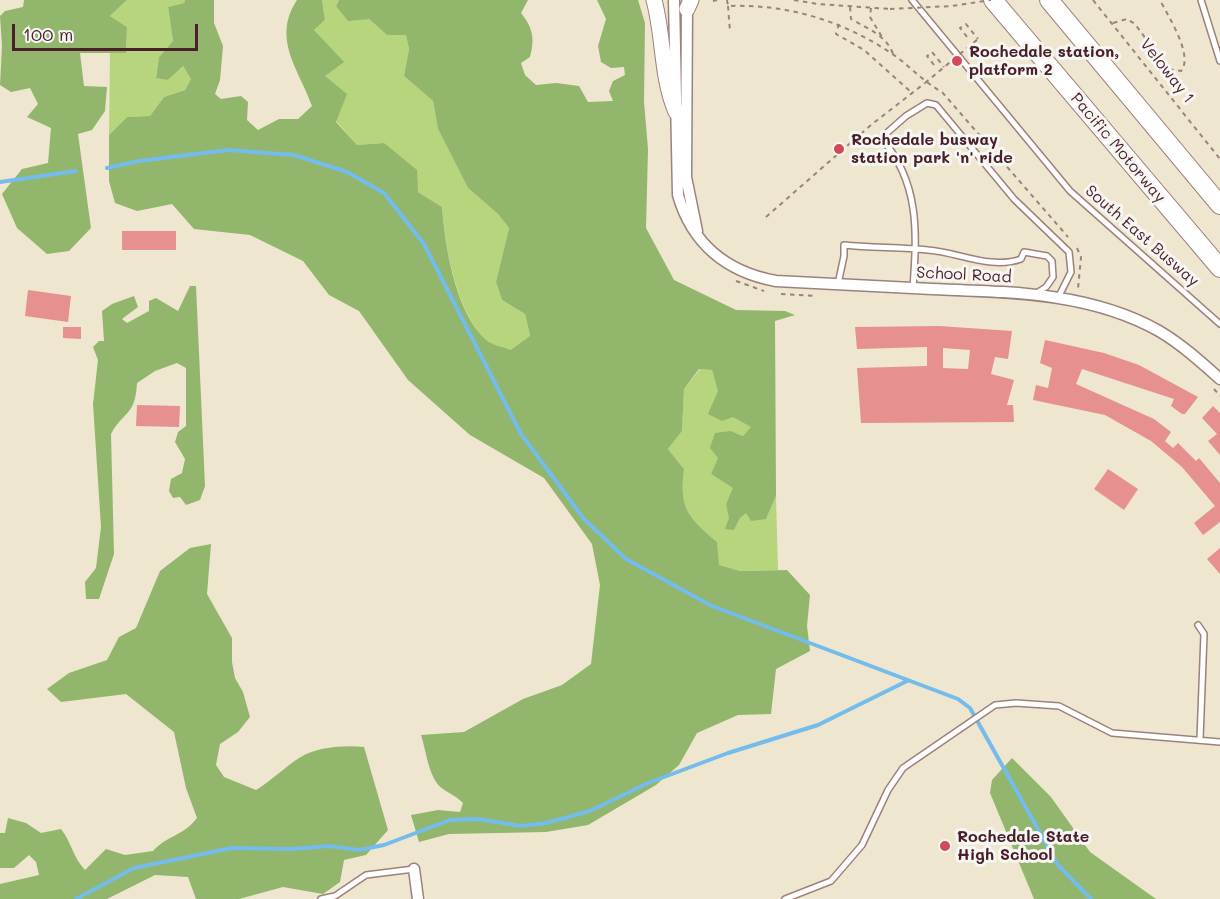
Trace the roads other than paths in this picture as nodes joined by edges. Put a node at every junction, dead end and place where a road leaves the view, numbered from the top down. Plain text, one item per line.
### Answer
1 (654, 0) edge
2 (912, 0) edge
3 (992, 0) edge
4 (1049, 0) edge
5 (1201, 0) edge
6 (685, 2) edge
7 (1220, 60) edge
8 (676, 112) junction
9 (1220, 205) edge
10 (699, 237) junction
11 (916, 249) junction
12 (1220, 268) edge
13 (838, 285) junction
14 (913, 288) junction
15 (1033, 295) junction
16 (1058, 297) junction
17 (1220, 324) edge
18 (1220, 379) edge
19 (1198, 626) dead end
20 (1200, 739) junction
21 (1220, 742) edge
22 (414, 869) joint
23 (321, 899) edge
24 (418, 899) edge
25 (785, 899) edge

1 - 8 main road
2 - 17 lane, South East Busway
3 - 12 highway, Pacific Motorway
4 - 9 highway
5 - 7 lane
6 - 8 street, School Road
6 - 10 street, School Road
8 - 10 street, School Road
10 - 13 street, School Road
11 - 13 lane
11 - 14 lane
11 - 15 lane
11 - 16 lane
13 - 14 street, School Road
14 - 15 street, School Road
15 - 16 street, School Road
16 - 18 street, School Road
19 - 20 lane
20 - 21 lane
20 - 25 lane
22 - 23 lane
22 - 24 street

